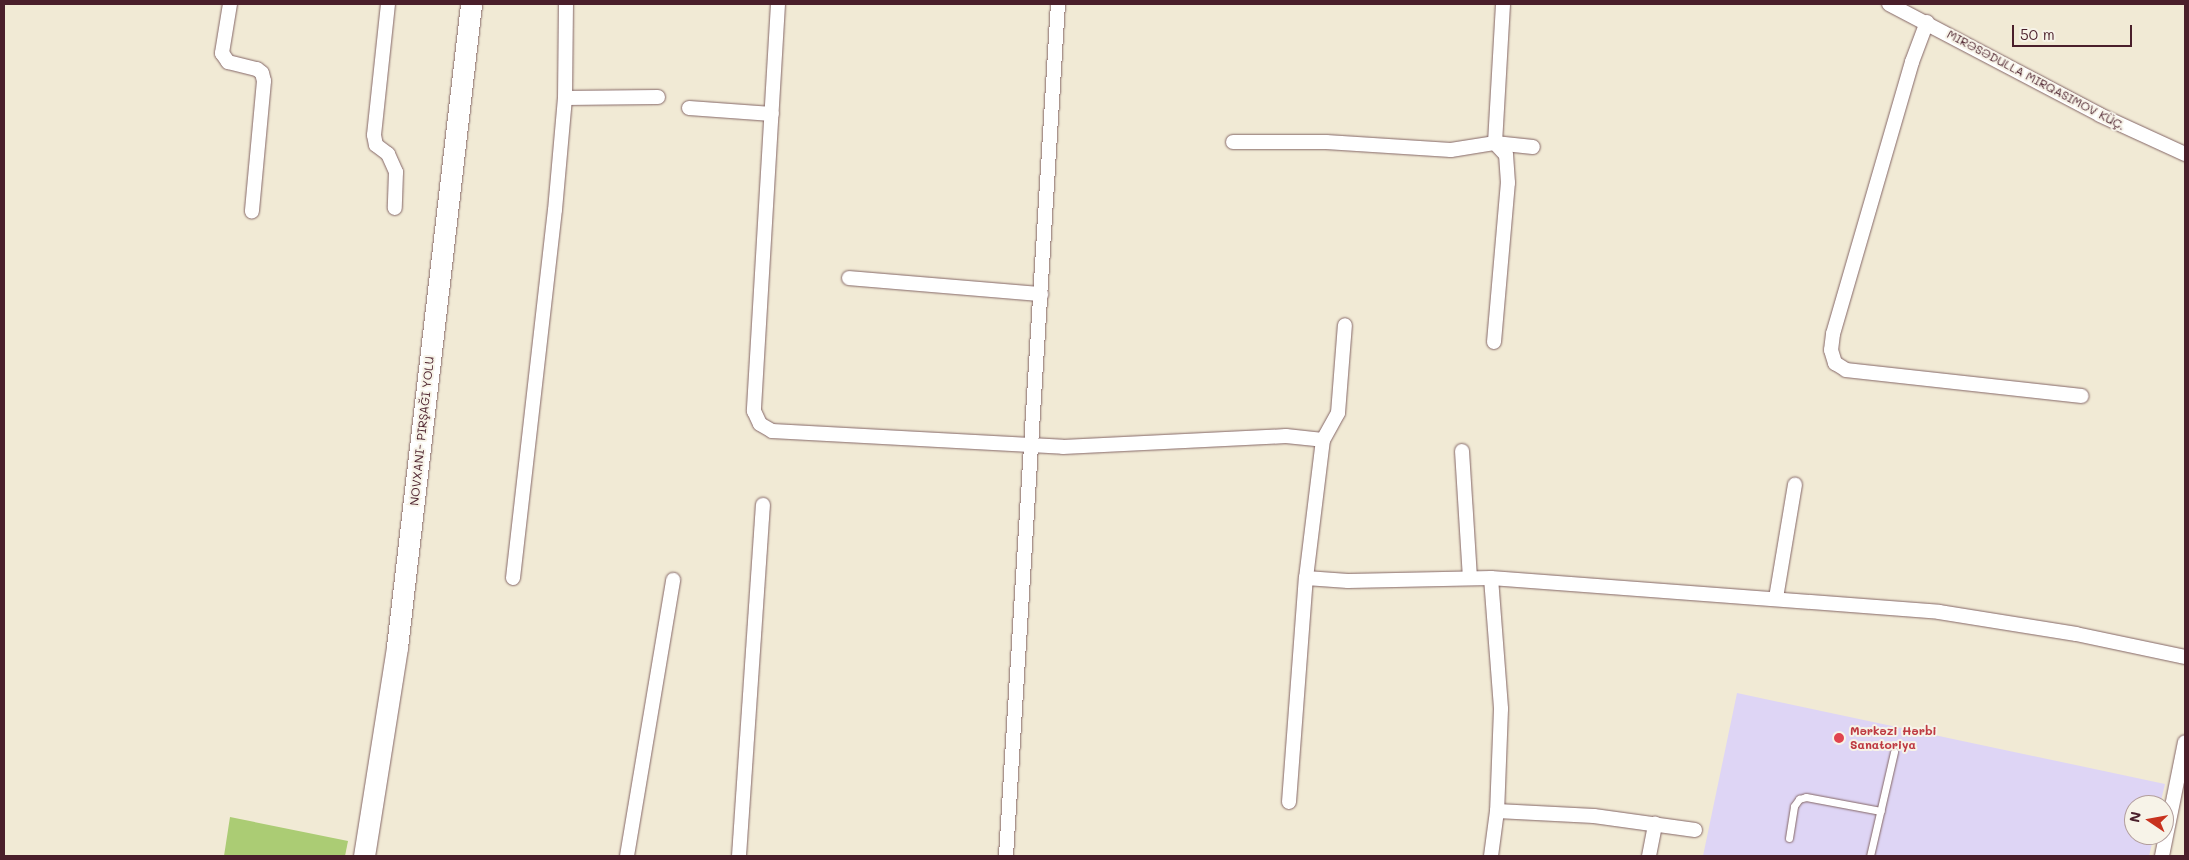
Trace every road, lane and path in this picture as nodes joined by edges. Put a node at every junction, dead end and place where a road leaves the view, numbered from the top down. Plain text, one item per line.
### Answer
1 (230, 4) edge
2 (388, 4) edge
3 (471, 4) edge
4 (566, 4) edge
5 (778, 4) edge
6 (1058, 4) edge
7 (1503, 4) edge
8 (1889, 4) edge
9 (1927, 22) junction
10 (658, 97) dead end
11 (565, 98) junction
12 (689, 108) dead end
13 (772, 114) junction
14 (1233, 142) dead end
15 (1496, 143) junction
16 (1533, 147) dead end
17 (2185, 154) edge
18 (395, 208) dead end
19 (252, 211) dead end
20 (849, 278) dead end
21 (1041, 294) junction
22 (1345, 325) dead end
23 (1494, 342) dead end
24 (2082, 396) dead end
25 (1323, 440) junction
26 (1032, 445) junction
27 (1462, 452) dead end
28 (1795, 484) dead end
29 (763, 505) dead end
30 (513, 578) dead end
31 (1306, 578) junction
32 (1470, 578) junction
33 (1490, 578) junction
34 (673, 580) dead end
35 (1776, 598) junction
36 (2185, 657) edge
37 (2185, 742) edge
38 (1894, 752) dead end
39 (1289, 802) dead end
40 (1498, 811) junction
41 (1881, 811) junction
42 (1654, 824) junction
43 (1694, 830) dead end
44 (1789, 838) dead end
45 (364, 856) edge
46 (627, 856) edge
47 (738, 856) edge
48 (1006, 856) edge
49 (1491, 856) edge
50 (1649, 856) edge
51 (1870, 856) edge
52 (2162, 856) edge

1 - 19 street
2 - 18 street
3 - 45 main road
4 - 11 street
5 - 13 street
6 - 21 street
7 - 15 street
8 - 9 street
9 - 17 street
9 - 24 street
10 - 11 street
11 - 30 street
12 - 13 street
13 - 26 street
14 - 15 street
15 - 16 street
15 - 23 street
20 - 21 street
21 - 26 street
22 - 25 street
25 - 26 street
25 - 31 street
26 - 48 street
27 - 32 street
28 - 35 street
29 - 47 street
31 - 32 street
31 - 39 street
32 - 33 street
33 - 35 street
33 - 40 street
34 - 46 street
35 - 36 street
37 - 52 street
38 - 41 lane
40 - 42 street
40 - 49 street
41 - 44 lane
41 - 51 lane
42 - 43 street
42 - 50 street

